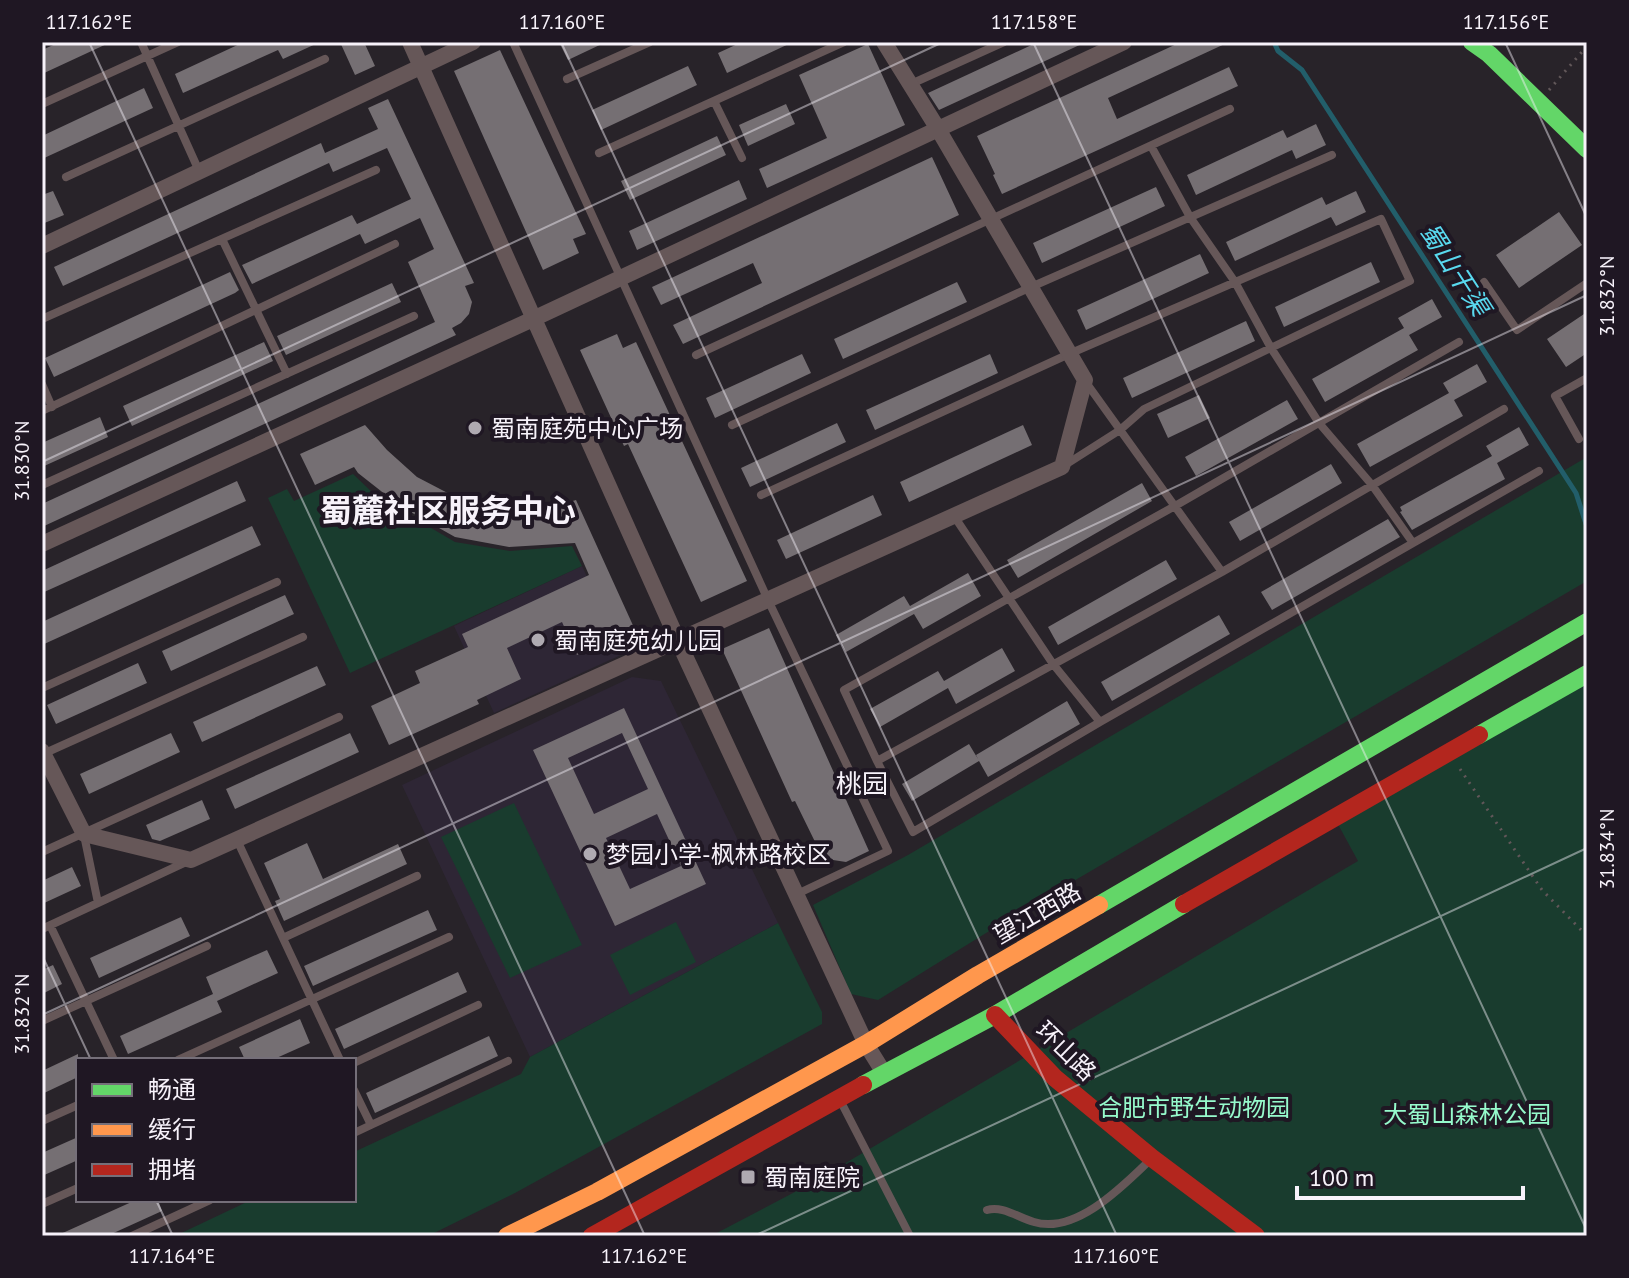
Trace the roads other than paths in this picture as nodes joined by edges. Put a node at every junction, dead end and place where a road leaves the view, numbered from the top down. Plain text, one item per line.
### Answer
1 (141, 42) edge
2 (178, 42) edge
3 (410, 42) edge
4 (473, 42) edge
5 (513, 42) edge
6 (650, 42) edge
7 (844, 42) edge
8 (884, 42) edge
9 (1004, 42) edge
10 (1124, 42) edge
11 (1472, 42) edge
12 (1493, 42) edge
13 (147, 56) junction
14 (325, 59) dead end
15 (421, 66) junction
16 (567, 79) dead end
17 (911, 84) junction
18 (714, 101) junction
19 (42, 104) edge
20 (1230, 109) dead end
21 (179, 126) junction
22 (938, 129) junction
23 (1585, 140) edge
24 (1151, 146) junction
25 (599, 153) dead end
26 (1332, 155) dead end
27 (742, 158) dead end
28 (376, 170) dead end
29 (199, 171) junction
30 (66, 177) dead end
31 (1190, 217) junction
32 (991, 220) junction
33 (222, 239) junction
34 (395, 244) dead end
35 (42, 246) edge
36 (621, 277) junction
37 (1235, 282) junction
38 (1484, 282) dead end
39 (1587, 283) edge
40 (1031, 287) junction
41 (256, 310) junction
42 (414, 316) dead end
43 (42, 319) edge
44 (533, 319) junction
45 (1459, 342) dead end
46 (1271, 348) junction
47 (1069, 354) junction
48 (696, 355) dead end
49 (287, 374) junction
50 (1587, 378) edge
51 (1085, 380) junction
52 (42, 384) edge
53 (52, 407) junction
54 (1504, 409) dead end
55 (42, 411) edge
56 (1319, 423) junction
57 (732, 425) dead end
58 (1120, 430) junction
59 (1579, 439) dead end
60 (1062, 467) junction
61 (1539, 471) dead end
62 (42, 485) edge
63 (1372, 485) junction
64 (761, 495) dead end
65 (1175, 506) junction
66 (954, 516) junction
67 (1413, 543) junction
68 (42, 544) edge
69 (1222, 572) junction
70 (277, 582) dead end
71 (1008, 599) junction
72 (768, 600) junction
73 (1587, 622) edge
74 (303, 637) dead end
75 (678, 640) junction
76 (1053, 664) junction
77 (1587, 674) edge
78 (42, 688) edge
79 (339, 717) dead end
80 (1100, 722) junction
81 (42, 753) edge
82 (877, 761) junction
83 (84, 834) junction
84 (236, 839) junction
85 (42, 852) edge
86 (191, 860) junction
87 (417, 876) dead end
88 (797, 894) junction
89 (98, 903) junction
90 (46, 927) edge
91 (449, 937) dead end
92 (283, 938) junction
93 (207, 946) dead end
94 (312, 1000) junction
95 (86, 1001) junction
96 (478, 1005) dead end
97 (995, 1015) junction
98 (42, 1021) edge
99 (866, 1044) junction
100 (113, 1058) edge
101 (182, 1058) edge
102 (339, 1058) edge
103 (508, 1061) dead end
104 (356, 1062) edge
105 (884, 1073) junction
106 (356, 1094) edge
107 (839, 1098) junction
108 (76, 1106) edge
109 (42, 1121) edge
110 (371, 1125) junction
111 (356, 1132) edge
112 (1152, 1158) junction
113 (76, 1189) edge
114 (181, 1202) edge
115 (205, 1202) edge
116 (42, 1204) edge
117 (987, 1210) dead end
118 (185, 1211) junction
119 (132, 1236) edge
120 (507, 1236) edge
121 (592, 1236) edge
122 (910, 1236) edge
123 (1256, 1236) edge

1 - 13 lane
2 - 13 lane
3 - 15 street
4 - 15 street
5 - 36 lane
6 - 16 lane
7 - 18 lane
8 - 17 street
9 - 17 lane
10 - 22 street
11 - 23 main road
12 - 23 main road
13 - 19 lane
13 - 21 lane
14 - 21 lane
15 - 29 street
15 - 44 street
17 - 22 street
18 - 25 lane
18 - 27 lane
20 - 24 lane
21 - 29 lane
21 - 30 lane
22 - 32 street
22 - 36 street
24 - 31 lane
24 - 32 lane
26 - 31 lane
28 - 33 lane
29 - 35 street
31 - 37 lane
31 - 40 lane
32 - 40 street
32 - 48 lane
33 - 41 lane
33 - 43 lane
34 - 41 lane
36 - 44 street
36 - 72 lane
37 - 46 lane
37 - 46 lane
37 - 47 lane
38 - 39 lane
40 - 47 street
40 - 57 lane
41 - 49 lane
41 - 53 lane
42 - 49 lane
44 - 68 street
44 - 75 street
45 - 56 lane
46 - 56 lane
46 - 58 lane
47 - 51 street
47 - 64 lane
49 - 62 lane
50 - 59 lane
51 - 58 lane
51 - 60 street
52 - 53 lane
53 - 55 lane
54 - 63 lane
56 - 63 lane
56 - 65 lane
58 - 60 lane
58 - 65 lane
60 - 66 street
61 - 67 lane
63 - 67 lane
63 - 69 lane
65 - 69 lane
65 - 71 lane
66 - 71 lane
66 - 72 street
67 - 80 lane
69 - 76 lane
70 - 78 lane
71 - 76 lane
71 - 82 lane
72 - 75 street
72 - 88 lane
73 - 99 main road, 望江西路
74 - 81 lane
75 - 84 street
75 - 88 street
76 - 80 lane
76 - 82 lane
77 - 97 main road
79 - 83 lane
80 - 82 lane
81 - 83 street
83 - 85 lane
83 - 86 street
83 - 89 lane
84 - 86 street
84 - 92 lane
86 - 89 lane
87 - 92 lane
88 - 99 street
89 - 90 lane
90 - 95 lane
91 - 94 lane
92 - 94 lane
93 - 95 lane
94 - 101 lane
94 - 102 lane
95 - 98 lane
95 - 100 lane
96 - 104 lane
97 - 105 main road
97 - 112 main road, 环山路
99 - 105 street
99 - 120 main road, 望江西路
103 - 110 lane
105 - 107 main road
106 - 110 lane
107 - 121 main road
107 - 122 lane
108 - 109 lane
110 - 111 lane
112 - 117 lane
112 - 123 main road, 环山路
113 - 116 lane
114 - 118 lane
115 - 118 lane
118 - 119 lane

